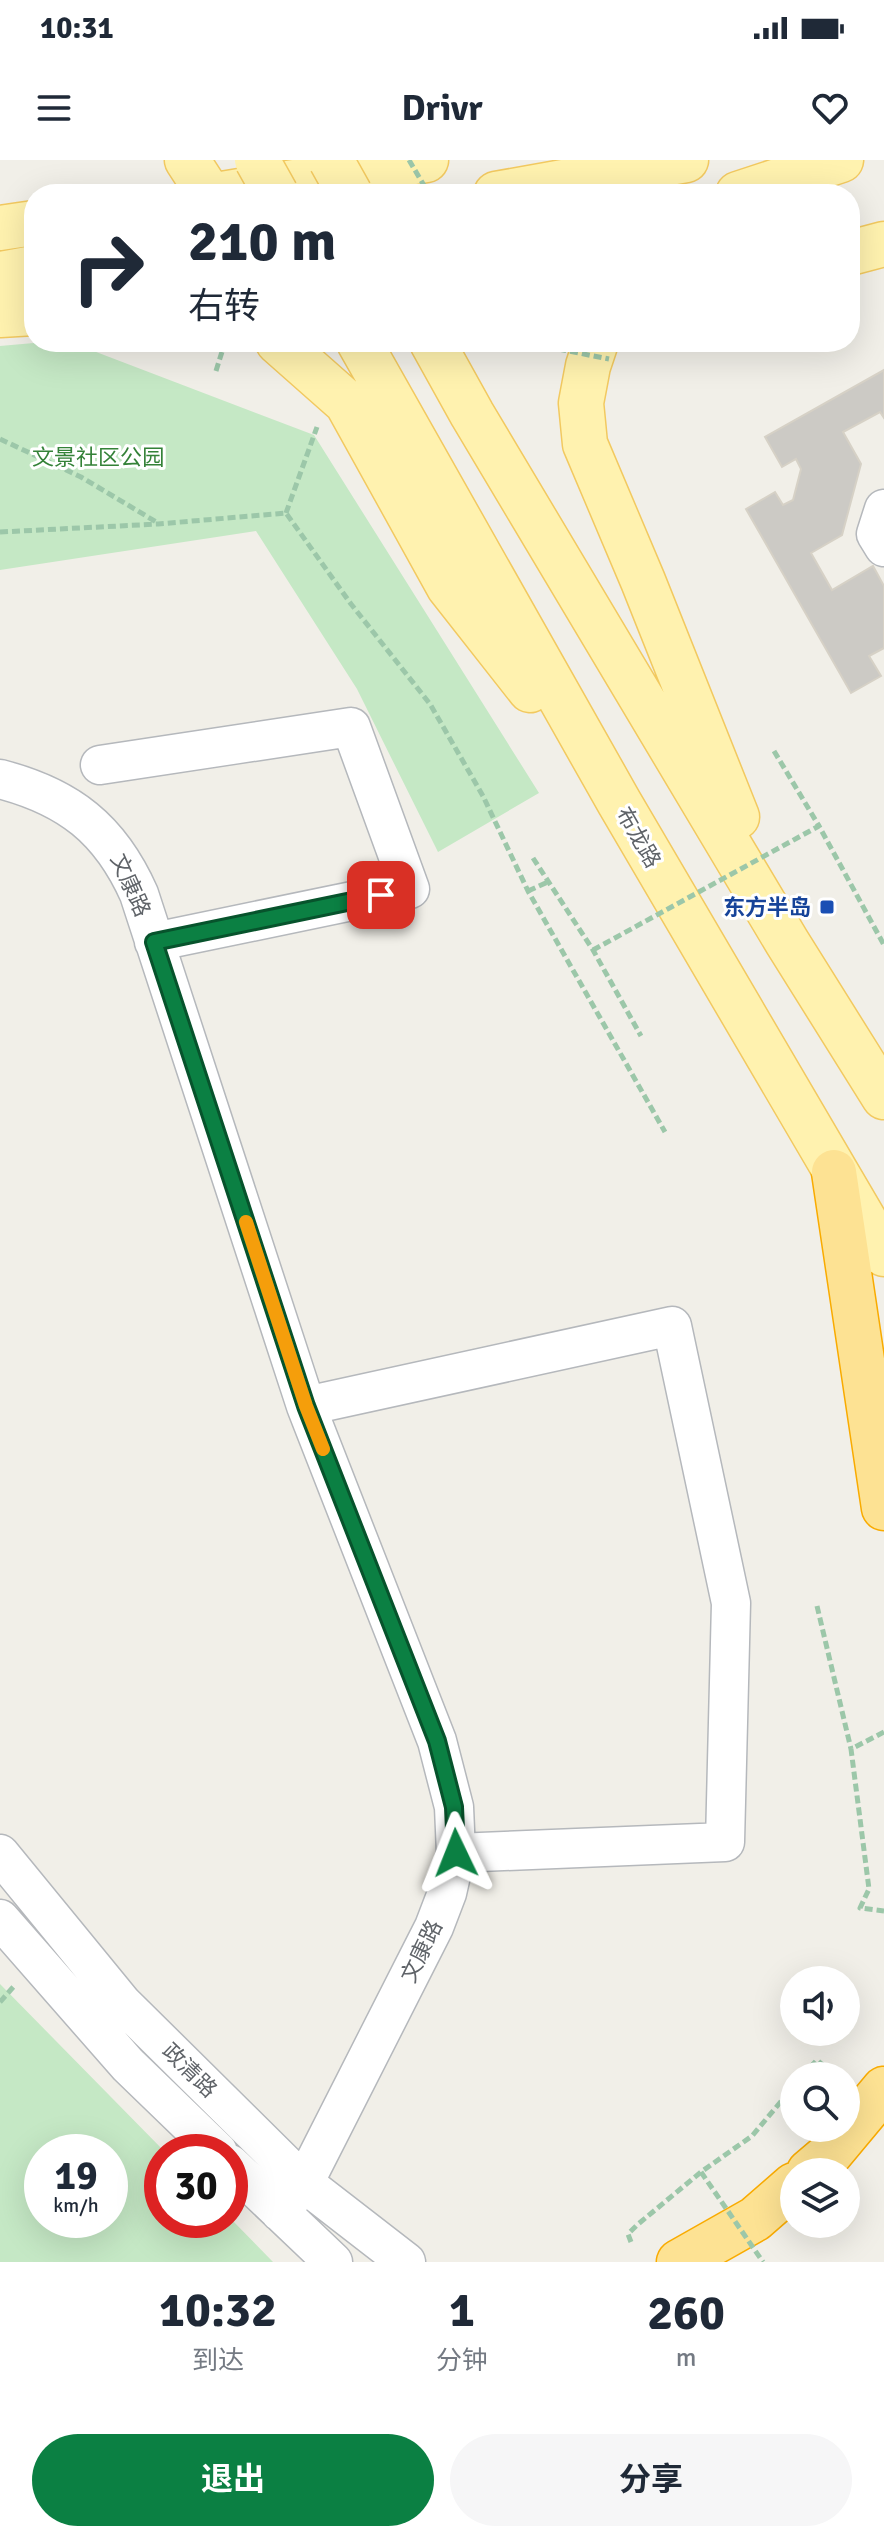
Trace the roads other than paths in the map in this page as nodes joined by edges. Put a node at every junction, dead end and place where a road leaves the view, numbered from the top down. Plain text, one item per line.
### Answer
1 (187, 160) edge
2 (257, 160) edge
3 (331, 160) edge
4 (426, 160) edge
5 (686, 160) edge
6 (841, 160) edge
7 (203, 184) edge
8 (270, 184) edge
9 (282, 184) edge
10 (344, 184) edge
11 (552, 184) edge
12 (768, 184) edge
13 (24, 224) edge
14 (0, 228) edge
15 (884, 244) edge
16 (860, 250) edge
17 (24, 270) edge
18 (0, 274) edge
19 (24, 314) edge
20 (0, 315) edge
21 (289, 352) edge
22 (365, 352) edge
23 (438, 352) edge
24 (601, 352) edge
25 (884, 509) edge
26 (884, 547) edge
27 (100, 765) dead end
28 (0, 779) edge
29 (619, 802) junction
30 (154, 942) junction
31 (787, 942) junction
32 (884, 1097) edge
33 (834, 1172) junction
34 (884, 1254) edge
35 (306, 1406) junction
36 (884, 1508) edge
37 (456, 1853) junction
38 (0, 1854) edge
39 (0, 1919) edge
40 (883, 2092) edge
41 (199, 2134) edge
42 (825, 2158) edge
43 (248, 2181) edge
44 (304, 2183) junction
45 (780, 2197) edge
46 (280, 2212) junction
47 (333, 2262) edge
48 (406, 2262) edge
49 (679, 2262) edge

1 - 7 main road
2 - 8 main road, bridge
3 - 10 main road, bridge
4 - 9 main road
5 - 11 main road
6 - 12 main road
13 - 14 main road
15 - 16 main road
17 - 18 main road
19 - 20 main road
21 - 29 main road
22 - 29 main road, 布龙路
23 - 31 main road
24 - 31 main road
25 - 26 street
27 - 30 street
28 - 30 street, 文康路
29 - 33 main road, 布龙路
30 - 35 street, 文康路
31 - 32 main road
33 - 34 main road, 布龙路
33 - 36 highway
35 - 37 street, 文康路
35 - 37 street
37 - 44 street, 文康路
38 - 44 street, 政清路
39 - 41 street, 政清路
40 - 42 highway
43 - 46 street
44 - 46 street, 文康路
44 - 48 street, 政清路
45 - 49 highway
46 - 47 street

